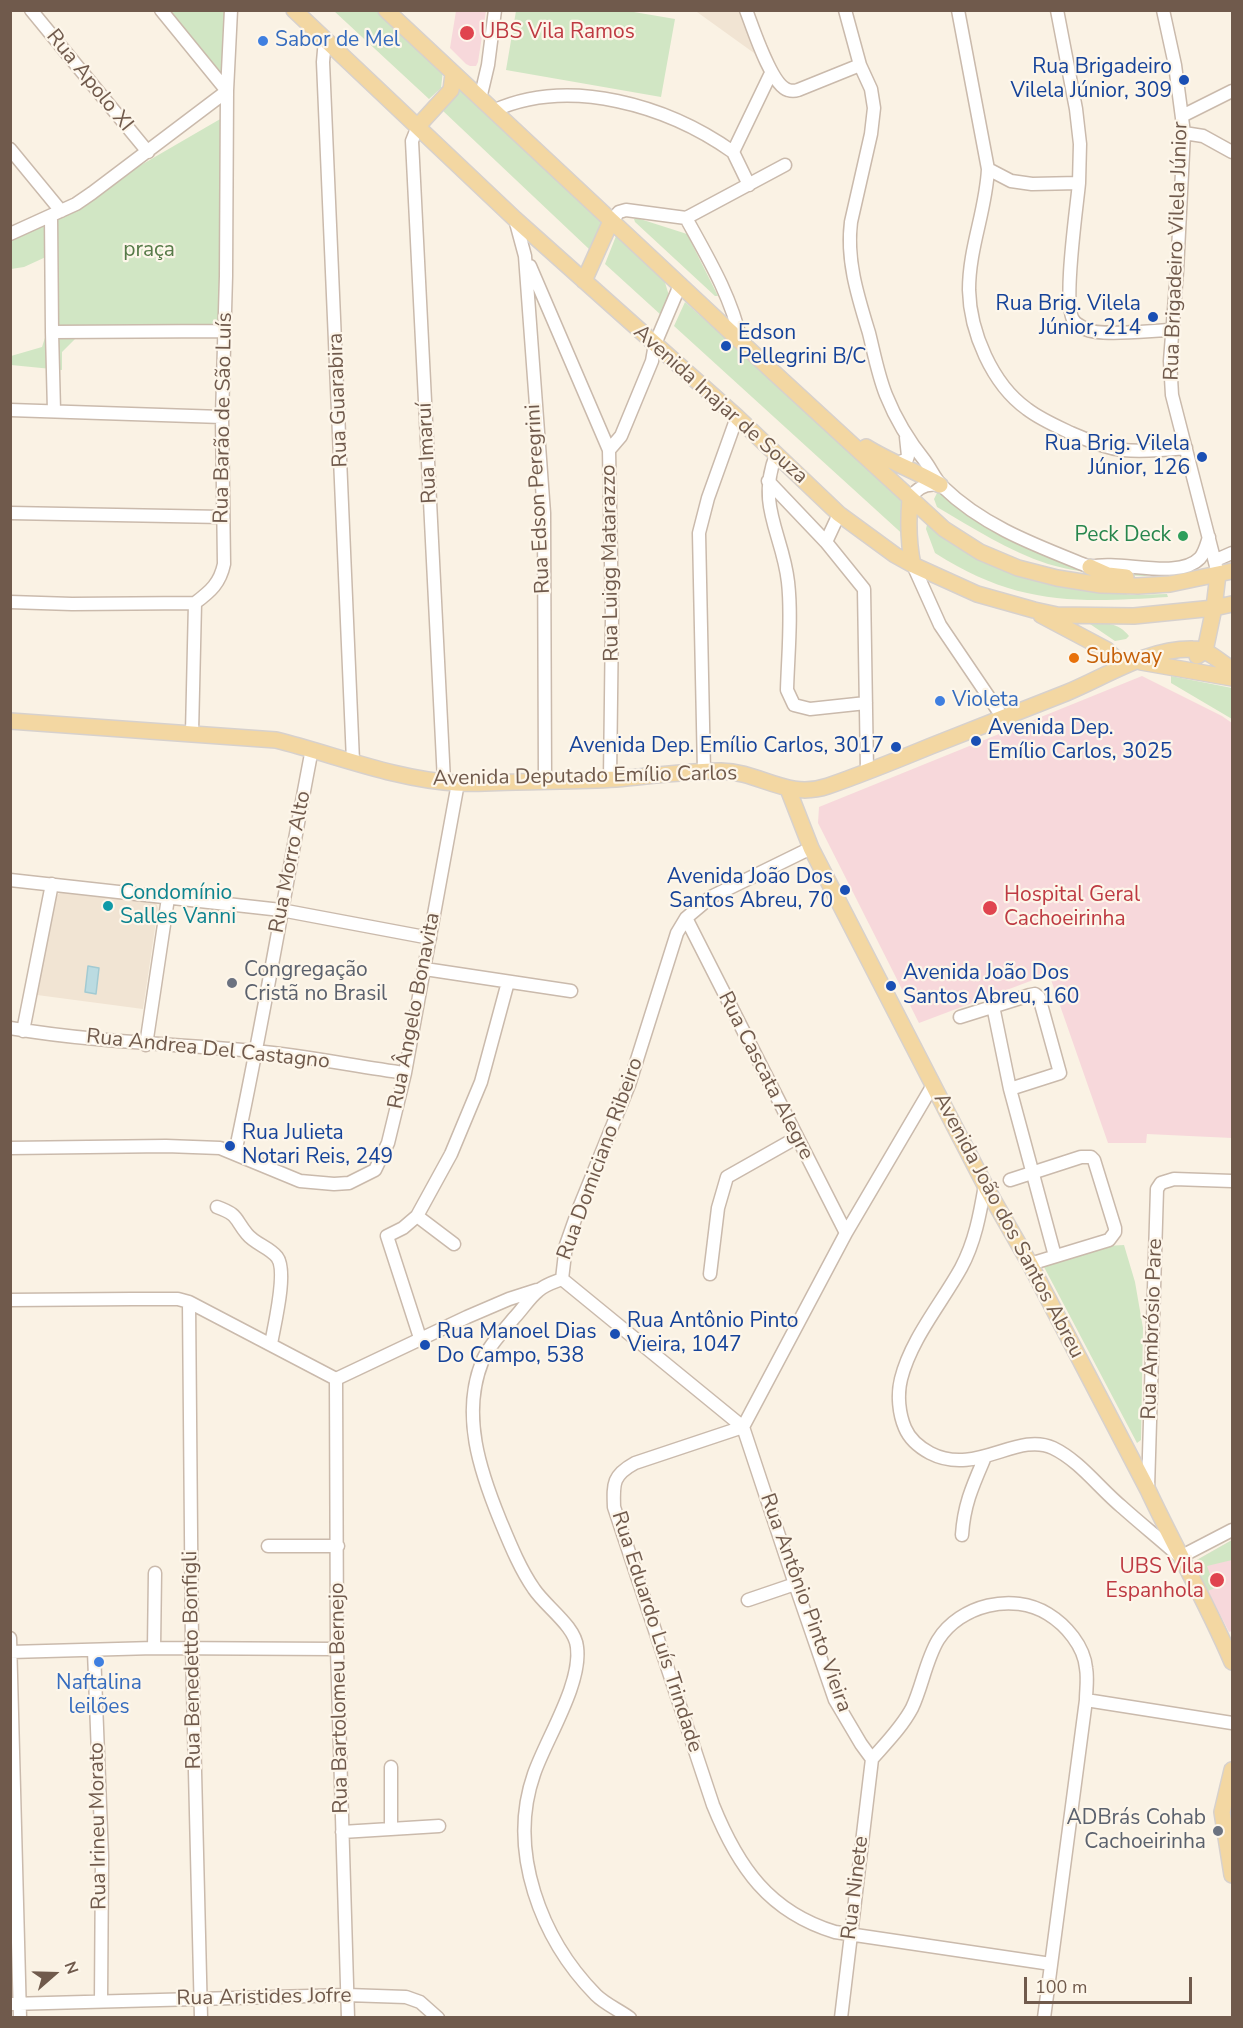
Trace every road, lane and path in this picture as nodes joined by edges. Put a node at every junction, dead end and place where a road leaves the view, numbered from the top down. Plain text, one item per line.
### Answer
1 (31, 10) edge
2 (161, 10) edge
3 (231, 10) edge
4 (294, 10) edge
5 (386, 10) edge
6 (495, 10) edge
7 (746, 10) edge
8 (845, 10) edge
9 (958, 10) edge
10 (1057, 10) edge
11 (1163, 10) edge
12 (325, 39) junction
13 (488, 65) junction
14 (860, 65) junction
15 (771, 73) junction
16 (453, 74) junction
17 (465, 85) junction
18 (227, 91) junction
19 (1233, 91) edge
20 (480, 99) junction
21 (493, 111) junction
22 (1182, 116) junction
23 (418, 126) junction
24 (1184, 133) junction
25 (10, 149) edge
26 (148, 152) junction
27 (733, 152) junction
28 (1233, 152) edge
29 (785, 165) dead end
30 (988, 169) junction
31 (1078, 183) junction
32 (749, 185) junction
33 (56, 213) junction
34 (686, 218) junction
35 (515, 219) junction
36 (611, 221) junction
37 (10, 234) edge
38 (525, 256) junction
39 (584, 282) junction
40 (680, 285) junction
41 (1173, 330) junction
42 (225, 331) junction
43 (52, 332) junction
44 (741, 340) junction
45 (655, 344) junction
46 (10, 410) edge
47 (54, 411) junction
48 (222, 417) junction
49 (737, 417) junction
50 (906, 436) junction
51 (854, 444) junction
52 (1186, 448) junction
53 (609, 450) junction
54 (776, 455) junction
55 (898, 463) junction
56 (768, 481) junction
57 (940, 485) junction
58 (910, 499) junction
59 (10, 513) edge
60 (839, 514) junction
61 (223, 517) junction
62 (1209, 537) junction
63 (826, 542) junction
64 (1233, 553) edge
65 (913, 565) junction
66 (1090, 567) junction
67 (1222, 568) edge
68 (1192, 580) junction
69 (10, 602) edge
70 (195, 603) junction
71 (1233, 604) edge
72 (1214, 608) junction
73 (1034, 610) junction
74 (1204, 651) junction
75 (1138, 661) junction
76 (1123, 666) junction
77 (1233, 669) edge
78 (1233, 678) edge
79 (866, 703) junction
80 (1003, 718) junction
81 (10, 721) edge
82 (192, 733) junction
83 (312, 749) junction
84 (353, 761) junction
85 (867, 771) junction
86 (704, 772) junction
87 (610, 779) junction
88 (545, 781) junction
89 (451, 782) junction
90 (788, 789) junction
91 (811, 848) junction
92 (10, 880) edge
93 (52, 884) junction
94 (168, 898) junction
95 (281, 910) junction
96 (686, 918) junction
97 (430, 938) junction
98 (425, 969) junction
99 (508, 982) junction
100 (571, 992) dead end
101 (993, 1006) junction
102 (960, 1017) dead end
103 (17, 1030) edge
104 (146, 1045) junction
105 (257, 1051) junction
106 (405, 1073) junction
107 (933, 1085) junction
108 (1010, 1089) junction
109 (796, 1138) junction
110 (10, 1148) edge
111 (235, 1153) junction
112 (1032, 1172) junction
113 (1010, 1180) dead end
114 (1233, 1180) edge
115 (985, 1185) junction
116 (218, 1207) dead end
117 (417, 1216) junction
118 (846, 1233) junction
119 (454, 1244) dead end
120 (1055, 1256) junction
121 (1030, 1264) junction
122 (710, 1274) dead end
123 (562, 1279) junction
124 (538, 1290) junction
125 (10, 1300) edge
126 (189, 1302) junction
127 (420, 1341) junction
128 (271, 1344) junction
129 (336, 1379) junction
130 (743, 1427) junction
131 (985, 1457) junction
132 (1148, 1490) junction
133 (1233, 1530) edge
134 (962, 1535) dead end
135 (268, 1546) dead end
136 (338, 1546) junction
137 (1180, 1557) junction
138 (155, 1573) dead end
139 (795, 1584) junction
140 (748, 1600) dead end
141 (10, 1638) edge
142 (154, 1648) junction
143 (192, 1648) junction
144 (337, 1649) junction
145 (94, 1651) junction
146 (11, 1652) edge
147 (1233, 1662) edge
148 (1086, 1700) junction
149 (1233, 1723) edge
150 (872, 1759) junction
151 (391, 1767) dead end
152 (1233, 1770) edge
153 (1233, 1801) edge
154 (439, 1826) dead end
155 (391, 1829) junction
156 (342, 1832) junction
157 (1232, 1844) edge
158 (1233, 1875) edge
159 (851, 1933) junction
160 (1051, 1964) junction
161 (346, 1995) junction
162 (201, 1999) junction
163 (101, 2001) junction
164 (15, 2004) edge
165 (20, 2018) edge
166 (201, 2018) edge
167 (348, 2018) edge
168 (438, 2018) edge
169 (630, 2018) edge
170 (841, 2018) edge
171 (1044, 2018) edge

1 - 26 street, Rua Apolo XI
2 - 18 street
3 - 18 street, Rua Barão de São Luís
4 - 12 main road, Avenida Inajar de Souza
5 - 16 main road
6 - 13 street
7 - 15 street
8 - 14 street
9 - 30 street
10 - 31 street
11 - 22 street, Rua Brigadeiro Vilela Júnior
12 - 23 main road, Avenida Inajar de Souza
12 - 84 street, Rua Guarabira
13 - 17 street
13 - 20 street
14 - 15 street
14 - 50 street
15 - 27 street
16 - 17 main road
16 - 23 main road
17 - 20 main road
18 - 26 street
18 - 42 street, Rua Barão de São Luís
19 - 22 street
20 - 21 main road
21 - 27 street
21 - 36 main road
22 - 24 street, Rua Brigadeiro Vilela Júnior
23 - 35 main road, Avenida Inajar de Souza
23 - 89 street, Rua Imaruí
24 - 28 street
24 - 41 street, Rua Brigadeiro Vilela Júnior
25 - 33 street
26 - 33 street
27 - 32 street
29 - 32 street
30 - 31 street
30 - 52 street
31 - 41 street
32 - 34 street
33 - 37 street
33 - 43 street
34 - 36 street
34 - 44 street
35 - 38 street, Rua Edson Peregrini
35 - 39 main road, Avenida Inajar de Souza
36 - 39 main road
36 - 40 main road
38 - 53 street, Rua Luigg Matarazzo
38 - 88 street, Rua Edson Peregrini
39 - 45 main road, Avenida Inajar de Souza
40 - 44 main road
40 - 45 street
41 - 52 street, Rua Brigadeiro Vilela Júnior
42 - 43 street
42 - 48 street, Rua Barão de São Luís
43 - 47 street
44 - 51 main road
45 - 49 main road, Avenida Inajar de Souza
45 - 53 street
46 - 47 street
47 - 48 street
48 - 61 street, Rua Barão de São Luís
49 - 54 main road, Avenida Inajar de Souza
49 - 86 street
50 - 55 street
50 - 57 street
51 - 55 main road
51 - 58 main road
52 - 62 street, Rua Brigadeiro Vilela Júnior
53 - 87 street, Rua Luigg Matarazzo
54 - 56 street
54 - 60 main road, Avenida Inajar de Souza
55 - 57 main road
56 - 63 street
56 - 79 street
57 - 58 street
57 - 66 street
58 - 65 main road
58 - 68 main road
59 - 61 street
60 - 63 street
60 - 65 main road, Avenida Inajar de Souza
61 - 70 street, Rua Barão de São Luís
62 - 66 street
62 - 67 street, Rua Brigadeiro Vilela Júnior
63 - 79 street
64 - 67 street
65 - 73 main road, Avenida Inajar de Souza
65 - 80 street
66 - 68 main road
67 - 68 main road
67 - 72 main road
69 - 70 street
70 - 82 street
71 - 72 main road, Avenida Inajar de Souza
72 - 73 main road, Avenida Inajar de Souza
72 - 74 main road
73 - 76 main road
74 - 75 main road, Avenida Deputado Emílio Carlos
74 - 77 main road
75 - 76 main road, Avenida Deputado Emílio Carlos
75 - 78 main road, Avenida Deputado Emílio Carlos
76 - 80 main road, Avenida Deputado Emílio Carlos
79 - 85 street
80 - 85 main road, Avenida Deputado Emílio Carlos
81 - 82 main road, Avenida Deputado Emílio Carlos
82 - 83 main road, Avenida Deputado Emílio Carlos
83 - 84 main road, Avenida Deputado Emílio Carlos
83 - 95 street, Rua Morro Alto
84 - 89 main road, Avenida Deputado Emílio Carlos
85 - 90 main road, Avenida Deputado Emílio Carlos
86 - 87 main road, Avenida Deputado Emílio Carlos
86 - 90 main road, Avenida Deputado Emílio Carlos
87 - 88 main road, Avenida Deputado Emílio Carlos
88 - 89 main road, Avenida Deputado Emílio Carlos
89 - 97 street, Rua Ângelo Bonavita
90 - 91 main road, Avenida João dos Santos Abreu
91 - 96 street, Rua Domiciano Ribeiro
91 - 107 main road, Avenida João dos Santos Abreu
92 - 93 street
93 - 94 street
93 - 103 street
94 - 95 street
94 - 104 street
95 - 97 street
95 - 105 street, Rua Morro Alto
96 - 109 street, Rua Cascata Alegre
96 - 123 street, Rua Domiciano Ribeiro
97 - 98 street, Rua Ângelo Bonavita
98 - 99 street
98 - 106 street, Rua Ângelo Bonavita
99 - 100 street
99 - 117 street
101 - 102 street
101 - 108 street
101 - 108 street
103 - 104 street, Rua Andrea Del Castagno
104 - 105 street, Rua Andrea Del Castagno
105 - 106 street, Rua Andrea Del Castagno
105 - 111 street, Rua Morro Alto
106 - 111 street, Rua Ângelo Bonavita
107 - 115 main road, Avenida João dos Santos Abreu
107 - 118 street
108 - 112 street
109 - 118 street, Rua Cascata Alegre
109 - 122 street
110 - 111 street, Rua Ângelo Bonavita
112 - 113 street
112 - 120 street
112 - 120 street
114 - 132 street, Rua Ambrósio Pare
115 - 121 main road, Avenida João dos Santos Abreu
115 - 131 street
116 - 128 street
117 - 119 street
117 - 127 street
118 - 130 street
120 - 121 street
121 - 132 main road, Avenida João dos Santos Abreu
123 - 124 street, Rua Domiciano Ribeiro
123 - 130 street
124 - 127 street
124 - 169 street, Rua Domiciano Ribeiro
125 - 126 street
126 - 128 street
126 - 143 street, Rua Benedetto Bonfigli
127 - 129 street
128 - 129 street
129 - 136 street, Rua Bartolomeu Bernejo
130 - 139 street, Rua Antônio Pinto Vieira
130 - 159 street, Rua Eduardo Luís Trindade
131 - 134 street
131 - 137 street
132 - 137 main road, Avenida João dos Santos Abreu
133 - 137 street
135 - 136 street
136 - 144 street, Rua Bartolomeu Bernejo
137 - 147 main road, Avenida João dos Santos Abreu
138 - 142 street
139 - 140 street
139 - 150 street, Rua Antônio Pinto Vieira
141 - 146 street
142 - 143 street
142 - 145 street
143 - 144 street
143 - 162 street, Rua Benedetto Bonfigli
144 - 156 street, Rua Bartolomeu Bernejo
145 - 146 street
145 - 163 street, Rua Irineu Morato
146 - 164 street
148 - 149 street
148 - 150 street
148 - 160 street
150 - 159 street, Rua Ninete
151 - 155 street
152 - 158 main road
153 - 157 main road
154 - 155 street
155 - 156 street
156 - 161 street, Rua Bartolomeu Bernejo
159 - 160 street, Rua Eduardo Luís Trindade
159 - 170 street, Rua Ninete
160 - 171 street
161 - 162 street, Rua Aristides Jofre
161 - 167 street, Rua Bartolomeu Bernejo
161 - 168 street, Rua Aristides Jofre
162 - 163 street, Rua Aristides Jofre
162 - 166 street, Rua Benedetto Bonfigli
163 - 164 street, Rua Aristides Jofre
164 - 165 street

